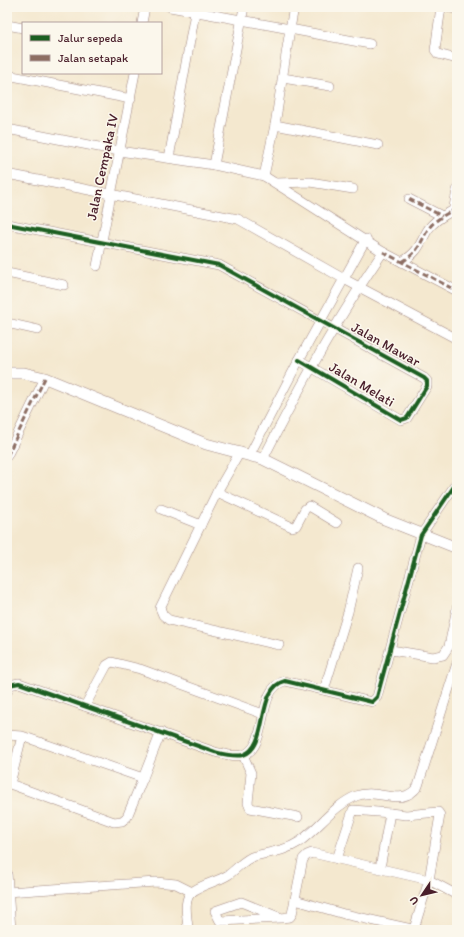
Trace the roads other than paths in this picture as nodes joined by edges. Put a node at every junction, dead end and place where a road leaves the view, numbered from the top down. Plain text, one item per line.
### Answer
1 (145, 7) edge
2 (170, 7) edge
3 (244, 7) edge
4 (294, 7) edge
5 (443, 7) edge
6 (457, 9) edge
7 (195, 10) edge
8 (242, 21) junction
9 (142, 22) edge
10 (7, 25) edge
11 (22, 28) edge
12 (290, 29) junction
13 (370, 44) dead end
14 (457, 59) edge
15 (7, 74) edge
16 (134, 74) edge
17 (283, 78) junction
18 (330, 86) dead end
19 (131, 99) junction
20 (275, 125) junction
21 (7, 129) edge
22 (378, 145) dead end
23 (118, 151) junction
24 (169, 158) junction
25 (214, 165) junction
26 (7, 174) edge
27 (264, 176) junction
28 (276, 183) junction
29 (353, 189) dead end
30 (457, 190) edge
31 (110, 194) junction
32 (409, 199) dead end
33 (456, 213) edge
34 (442, 216) junction
35 (7, 224) edge
36 (366, 240) junction
37 (101, 242) junction
38 (383, 252) junction
39 (402, 262) junction
40 (97, 266) dead end
41 (7, 273) edge
42 (344, 279) junction
43 (64, 285) dead end
44 (358, 287) junction
45 (457, 291) edge
46 (321, 320) junction
47 (7, 324) edge
48 (334, 328) junction
49 (38, 330) dead end
50 (457, 339) edge
51 (299, 360) junction
52 (310, 366) junction
53 (7, 373) edge
54 (45, 378) junction
55 (418, 401) joint
56 (245, 453) junction
57 (7, 456) edge
58 (262, 459) junction
59 (457, 482) edge
60 (216, 492) junction
61 (161, 509) dead end
62 (337, 523) dead end
63 (201, 525) junction
64 (422, 535) junction
65 (457, 548) edge
66 (358, 568) dead end
67 (457, 608) edge
68 (279, 645) dead end
69 (391, 650) junction
70 (457, 663) edge
71 (324, 690) junction
72 (7, 692) edge
73 (86, 706) junction
74 (263, 714) junction
75 (161, 732) junction
76 (7, 735) edge
77 (22, 736) junction
78 (243, 755) junction
79 (143, 778) junction
80 (390, 813) junction
81 (298, 817) dead end
82 (337, 859) junction
83 (380, 868) junction
84 (7, 873) edge
85 (429, 880) junction
86 (8, 892) edge
87 (192, 892) junction
88 (457, 895) edge
89 (295, 900) junction
90 (281, 918) junction
91 (10, 930) edge
92 (188, 930) edge
93 (415, 930) edge

1 - 9 street
2 - 7 street
3 - 8 street
4 - 12 street
5 - 6 street
5 - 14 street
7 - 8 street
7 - 24 street
8 - 12 street
8 - 25 street
10 - 11 street
12 - 13 street
12 - 17 street
15 - 19 street
16 - 19 street, Jalan Cempaka IV
17 - 18 street
17 - 20 street
19 - 23 street, Jalan Cempaka IV
20 - 22 street
20 - 27 street
21 - 23 street
23 - 24 street
23 - 31 street, Jalan Cempaka IV
24 - 25 street
25 - 27 street
26 - 31 street
27 - 28 street
28 - 29 street
28 - 36 street
30 - 33 street
31 - 37 street, Jalan Cempaka IV
31 - 42 street
32 - 34 street
33 - 34 street
34 - 39 street
35 - 37 street
36 - 38 street
36 - 42 street
37 - 40 street, Jalan Cempaka IV
37 - 46 street
38 - 39 street
38 - 44 street
39 - 45 street
41 - 43 street
42 - 44 street
42 - 46 street
44 - 48 street
44 - 50 street
46 - 48 street
46 - 51 street
47 - 49 street
48 - 52 street
48 - 55 street, Jalan Mawar
51 - 52 street, Jalan Melati
51 - 56 street
52 - 55 street, Jalan Melati
52 - 58 street
53 - 54 street
54 - 56 street
54 - 57 street
56 - 58 street
56 - 60 street
58 - 64 street
59 - 64 street
60 - 62 street
60 - 63 street
61 - 63 street
63 - 68 street
64 - 65 street
64 - 69 street
66 - 71 street
67 - 69 street
69 - 71 street
70 - 87 street
71 - 74 street
72 - 73 street
73 - 74 street
73 - 75 street
74 - 78 street
75 - 78 street
75 - 79 street
76 - 77 street
77 - 79 street
77 - 79 street
78 - 81 street
80 - 82 street
80 - 83 street
80 - 85 street
82 - 83 street
82 - 89 street
83 - 85 street
84 - 86 street
85 - 88 street
85 - 93 street
86 - 87 street
86 - 91 street
87 - 92 street
89 - 90 street
89 - 93 street
90 - 90 street

